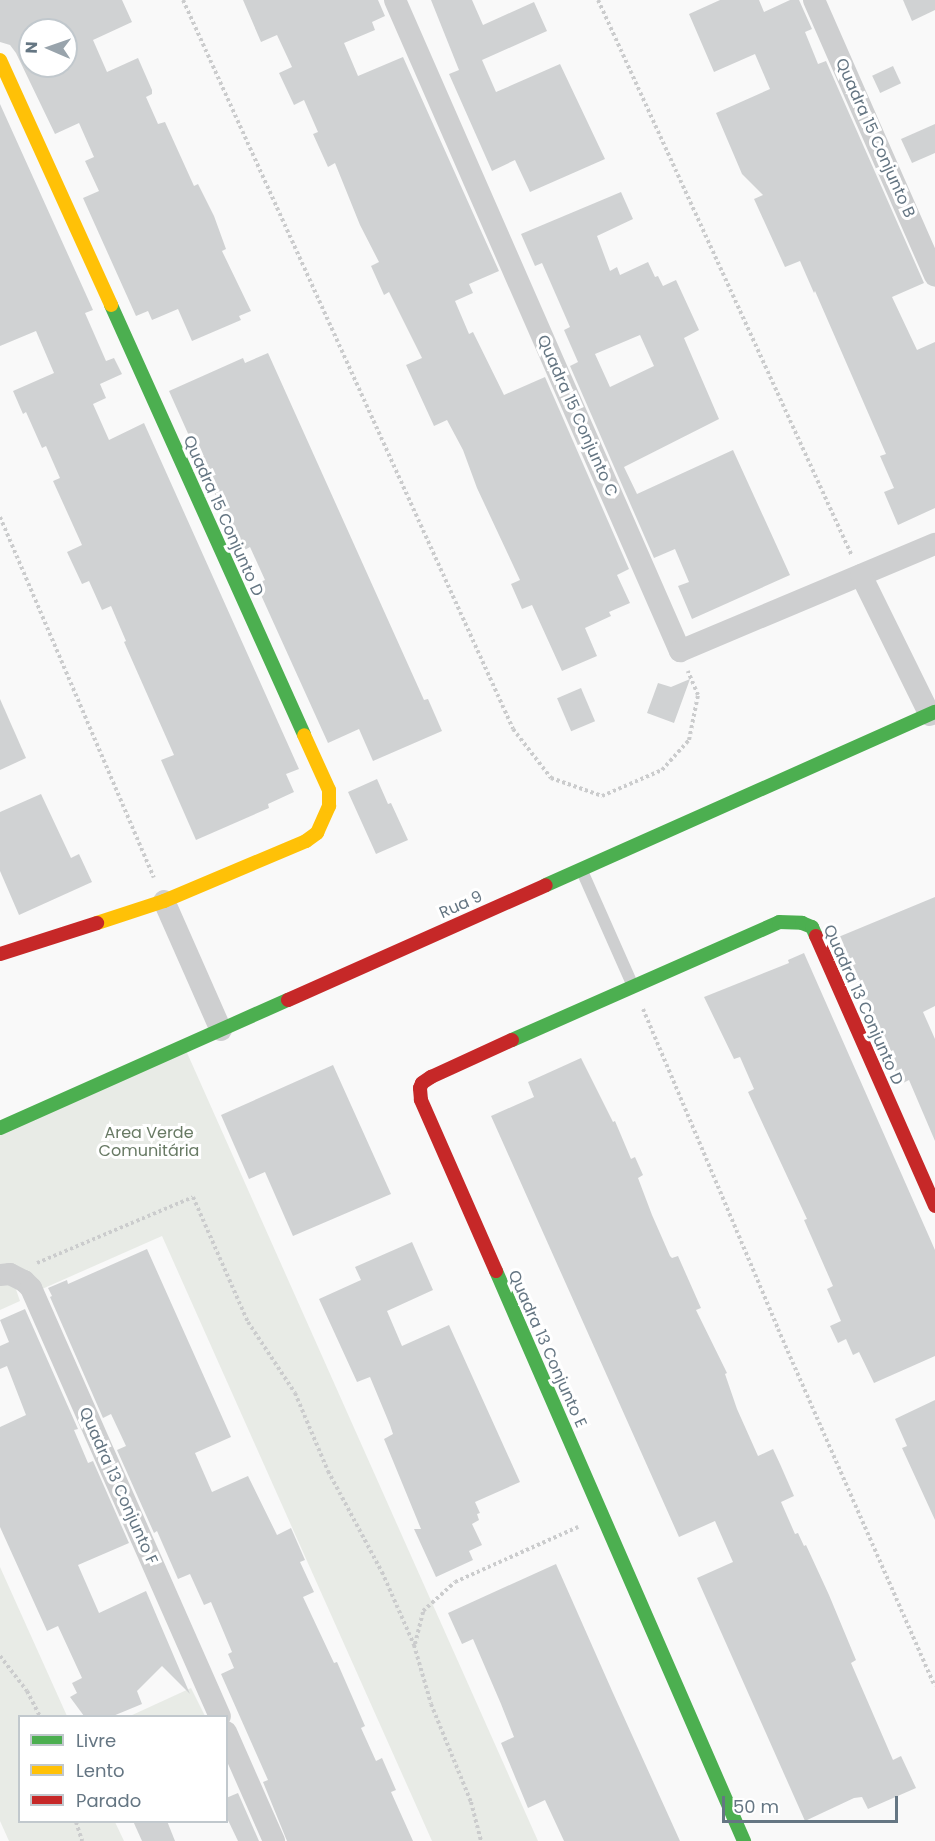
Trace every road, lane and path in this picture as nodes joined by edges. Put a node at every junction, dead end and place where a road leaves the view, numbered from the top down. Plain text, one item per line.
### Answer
1 (183, 0) edge
2 (395, 0) edge
3 (598, 0) edge
4 (814, 0) edge
5 (0, 60) edge
6 (935, 276) edge
7 (0, 518) edge
8 (935, 544) edge
9 (861, 575) junction
10 (680, 651) junction
11 (932, 713) edge
12 (581, 870) junction
13 (164, 901) junction
14 (0, 954) edge
15 (633, 985) junction
16 (221, 1030) junction
17 (0, 1128) edge
18 (935, 1206) edge
19 (5, 1274) edge
20 (602, 1517) junction
21 (414, 1645) junction
22 (0, 1656) edge
23 (935, 1686) edge
24 (39, 1715) edge
25 (219, 1715) edge
26 (228, 1737) edge
27 (77, 1823) edge
28 (82, 1841) edge
29 (274, 1841) edge
30 (481, 1841) edge
31 (744, 1841) edge

1 - 10 path
2 - 10 street, Quadra 15 Conjunto C
3 - 9 path
4 - 6 street, Quadra 15 Conjunto B
5 - 13 street, Quadra 15 Conjunto D
7 - 13 path
8 - 9 street
9 - 10 street
9 - 11 street
11 - 12 street, Rua 9
12 - 15 lane
12 - 16 street, Rua 9
13 - 14 street, Quadra 15 Conjunto D
13 - 16 street
15 - 18 street, Quadra 13 Conjunto D
15 - 20 street, Quadra 13 Conjunto E
15 - 23 path
16 - 17 street, Rua 9
19 - 21 path
19 - 25 street, Quadra 13 Conjunto F
20 - 21 path
20 - 31 street, Quadra 13 Conjunto E
21 - 30 path
22 - 24 path
26 - 29 street
27 - 28 path

